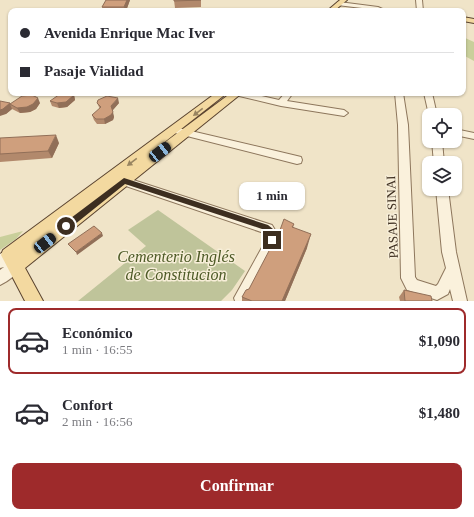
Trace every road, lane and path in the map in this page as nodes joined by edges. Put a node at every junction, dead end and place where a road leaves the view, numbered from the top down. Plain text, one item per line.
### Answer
1 (342, 2) edge
2 (373, 8) edge
3 (219, 96) edge
4 (233, 96) edge
5 (251, 96) edge
6 (287, 96) edge
7 (399, 96) edge
8 (429, 96) edge
9 (281, 103) junction
10 (431, 108) edge
11 (344, 113) dead end
12 (179, 131) junction
13 (462, 133) edge
14 (474, 136) edge
15 (297, 160) dead end
16 (124, 181) junction
17 (443, 196) edge
18 (8, 261) edge
19 (452, 270) junction
20 (0, 278) edge
21 (241, 298) edge
22 (34, 301) edge
23 (460, 301) edge

1 - 2 street
3 -> 12 main road
4 - 12 main road
5 - 9 street
6 - 9 street
7 - 19 street, PASAJE SINAI
8 - 10 street
9 - 11 street
12 - 15 street
12 - 16 main road
12 -> 18 main road
13 - 14 street
16 - 18 main road
16 - 21 street
17 - 19 street
18 - 20 street
18 - 22 main road
19 - 23 street

